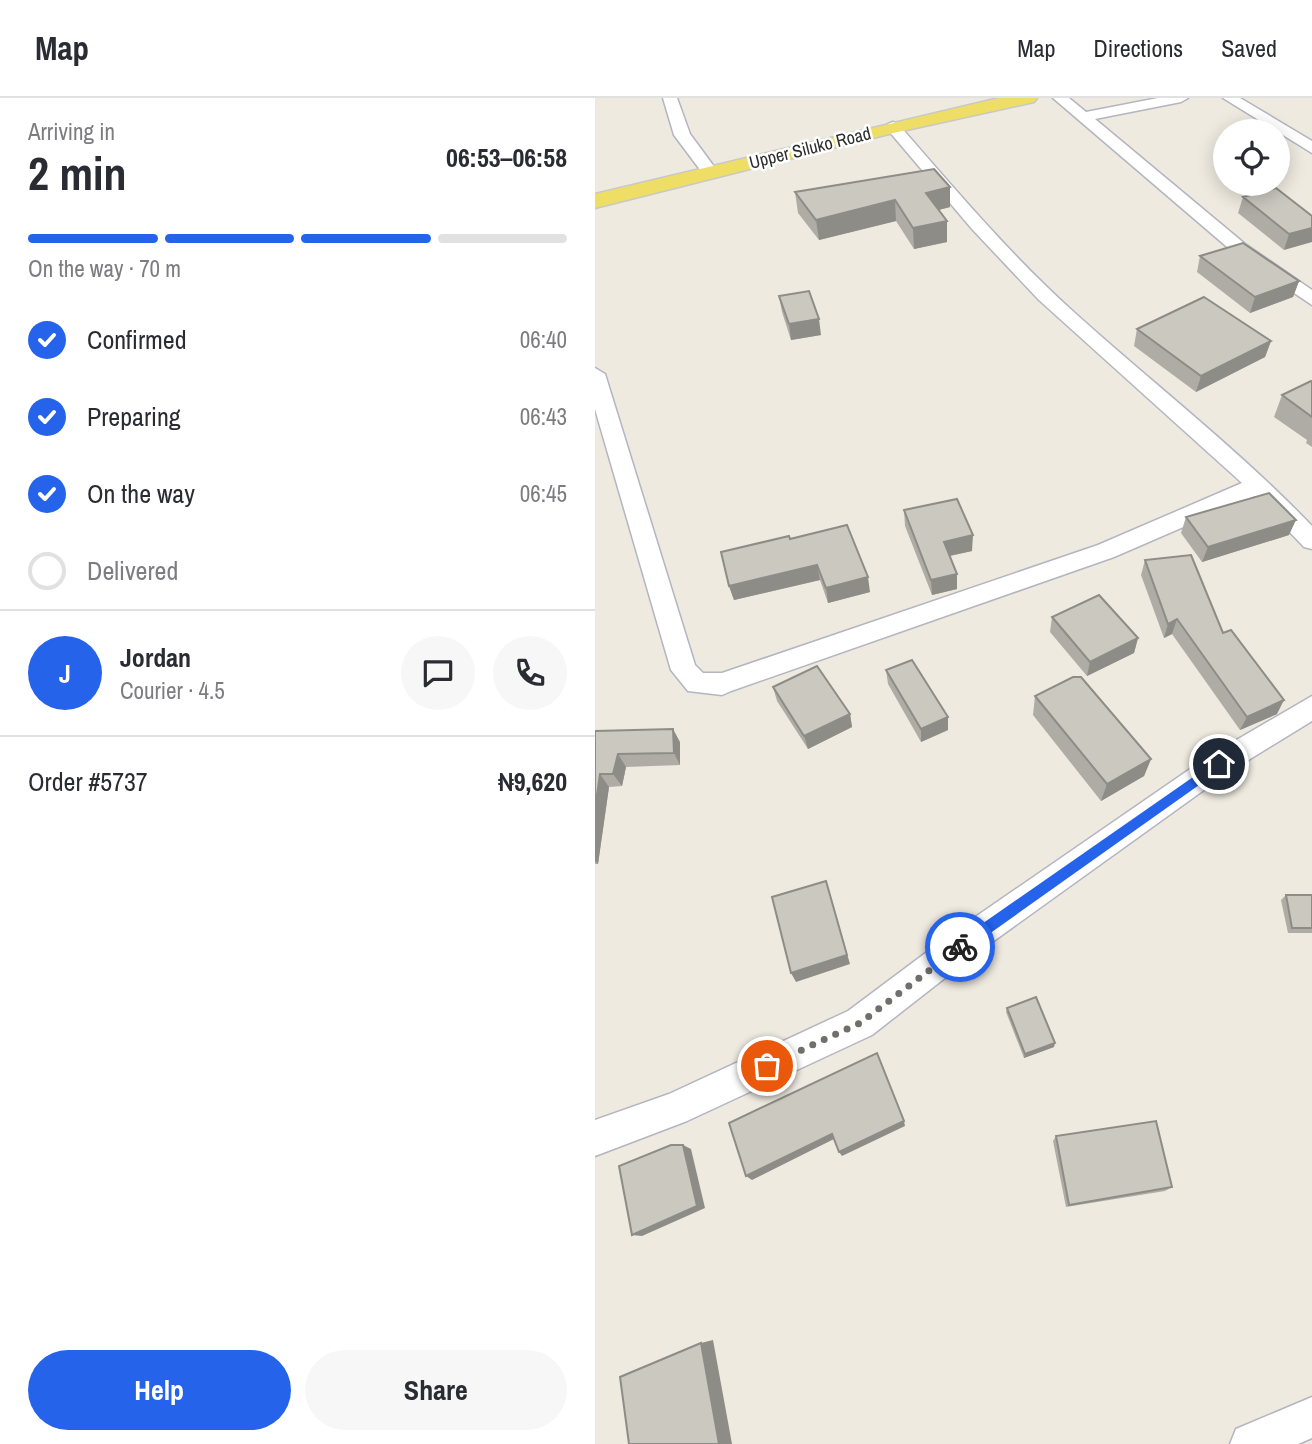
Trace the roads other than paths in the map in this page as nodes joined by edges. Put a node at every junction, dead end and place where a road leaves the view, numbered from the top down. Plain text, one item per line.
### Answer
1 (670, 98) edge
2 (1027, 98) edge
3 (1060, 98) edge
4 (1181, 98) edge
5 (1230, 98) edge
6 (1083, 117) junction
7 (893, 127) junction
8 (1312, 148) edge
9 (710, 172) junction
10 (595, 201) edge
11 (1312, 299) edge
12 (595, 374) edge
13 (1259, 485) junction
14 (1312, 541) edge
15 (1312, 707) edge
16 (595, 1138) edge
17 (1312, 1417) edge
18 (1251, 1444) edge

1 - 9 street
2 - 7 main road, Upper Siluko Road
3 - 6 street
4 - 6 street
5 - 8 street
6 - 11 street
7 - 9 main road, Upper Siluko Road
7 - 13 street
9 - 10 main road, Upper Siluko Road
12 - 13 street
13 - 14 street
15 - 16 street
17 - 18 street

